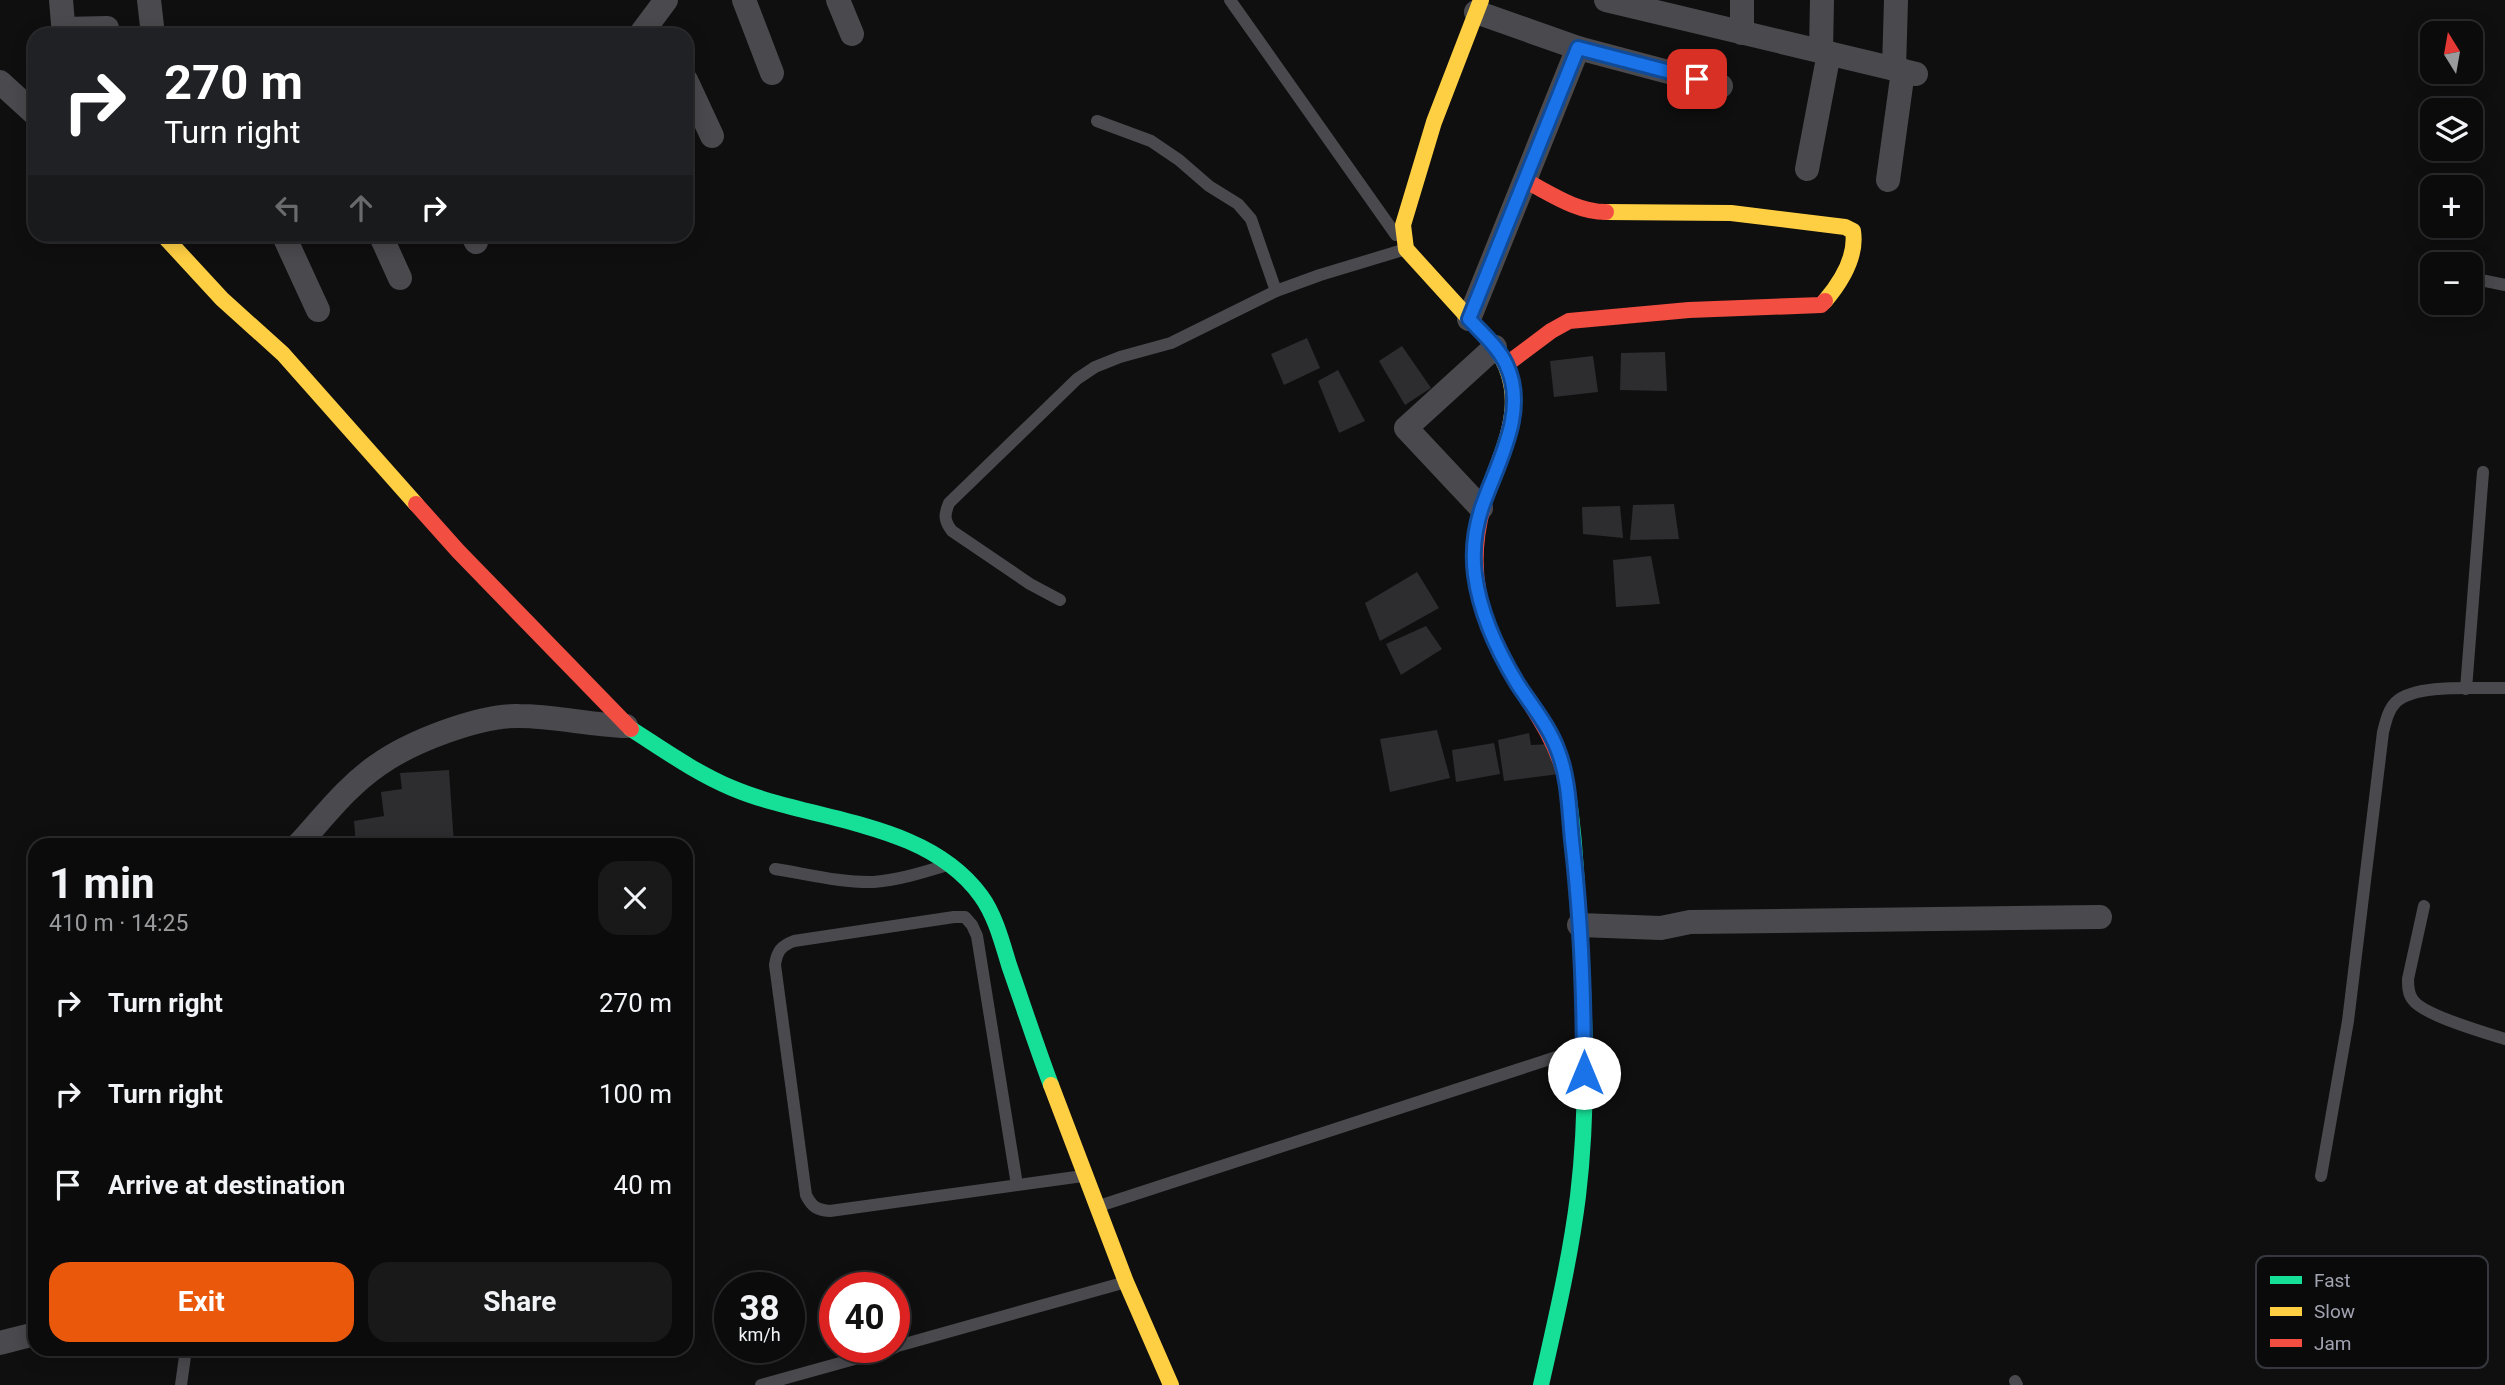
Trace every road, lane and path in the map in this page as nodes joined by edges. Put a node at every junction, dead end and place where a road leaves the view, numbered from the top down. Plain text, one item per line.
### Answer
1 (61, 0) edge
2 (149, 0) edge
3 (744, 0) edge
4 (838, 0) edge
5 (1230, 0) edge
6 (1606, 0) edge
7 (1742, 0) edge
8 (1822, 0) edge
9 (1896, 0) edge
10 (1478, 6) edge
11 (64, 28) edge
12 (152, 28) edge
13 (1742, 33) junction
14 (852, 34) dead end
15 (1578, 48) junction
16 (1825, 52) junction
17 (772, 72) dead end
18 (1904, 72) junction
19 (0, 82) edge
20 (1721, 86) dead end
21 (693, 95) edge
22 (28, 108) edge
23 (1097, 121) dead end
24 (712, 136) dead end
25 (1807, 169) dead end
26 (1524, 180) junction
27 (1888, 180) dead end
28 (169, 242) edge
29 (287, 242) edge
30 (384, 242) edge
31 (1406, 249) junction
32 (400, 278) dead end
33 (2483, 280) edge
34 (2505, 285) edge
35 (1276, 291) junction
36 (318, 310) dead end
37 (1469, 319) junction
38 (1501, 356) junction
39 (2483, 472) dead end
40 (1482, 508) junction
41 (1060, 600) dead end
42 (2505, 688) edge
43 (2466, 689) junction
44 (626, 726) junction
45 (304, 838) edge
46 (950, 864) junction
47 (775, 869) dead end
48 (2424, 906) dead end
49 (2100, 918) dead end
50 (1579, 925) junction
51 (2505, 1040) edge
52 (1584, 1048) junction
53 (1087, 1176) junction
54 (2321, 1176) dead end
55 (1017, 1185) junction
56 (1098, 1206) junction
57 (1126, 1282) junction
58 (28, 1336) edge
59 (0, 1343) edge
60 (910, 1343) edge
61 (185, 1356) edge
62 (840, 1363) edge
63 (181, 1385) edge
64 (761, 1385) edge
65 (1171, 1385) edge
66 (1541, 1385) edge

1 - 11 street
2 - 12 street
3 - 17 street
4 - 14 street
5 - 31 lane
6 - 13 street
7 - 13 street
8 - 16 street
9 - 18 street
10 - 15 street
10 - 31 street
13 - 16 street
15 - 20 street
15 - 26 street
16 - 18 street
16 - 25 street
18 - 27 street
19 - 22 street
21 - 24 street
23 - 35 lane
26 - 37 street
26 - 38 street
28 - 44 street
29 - 36 street
30 - 32 street
31 - 35 lane
31 - 37 street
33 - 34 lane
35 - 41 lane
37 - 38 street
38 - 40 street
38 - 40 street
39 - 43 lane
40 - 50 street
42 - 43 lane
43 - 54 lane
44 - 45 street
44 - 46 street
46 - 47 lane
46 - 53 street
48 - 51 lane
49 - 50 street
50 - 52 street
52 - 56 lane
52 - 66 street
53 - 55 lane
53 - 56 street
55 - 55 lane
56 - 57 street
57 - 60 lane
57 - 65 street
58 - 59 street
61 - 63 lane
62 - 64 lane

